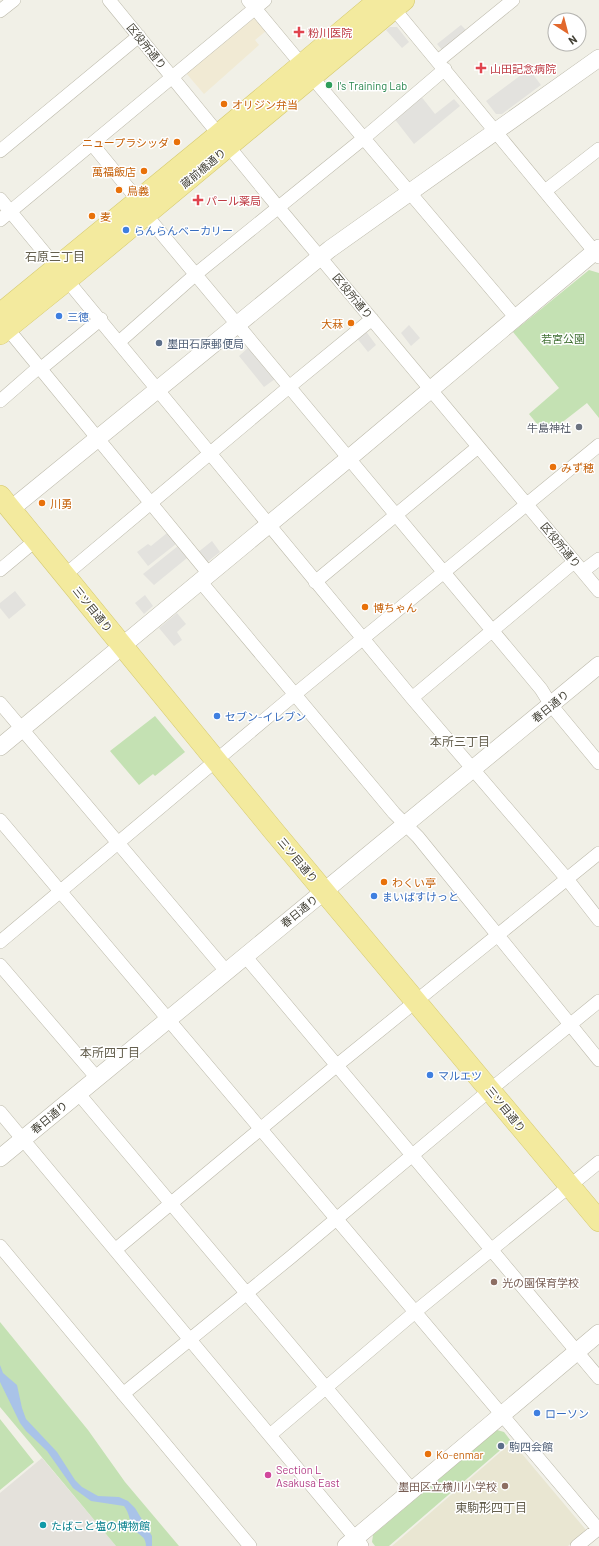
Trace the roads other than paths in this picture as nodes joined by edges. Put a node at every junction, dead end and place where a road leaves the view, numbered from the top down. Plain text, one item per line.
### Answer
1 (14, 0) edge
2 (109, 0) edge
3 (513, 0) edge
4 (391, 2) edge
5 (256, 3) edge
6 (0, 11) edge
7 (139, 36) junction
8 (599, 58) edge
9 (441, 65) junction
10 (306, 70) junction
11 (172, 77) junction
12 (495, 130) junction
13 (364, 138) junction
14 (224, 140) junction
15 (92, 144) junction
16 (599, 149) edge
17 (0, 150) edge
18 (545, 191) junction
19 (410, 192) junction
20 (0, 199) edge
21 (278, 207) junction
22 (142, 208) junction
23 (11, 211) junction
24 (0, 220) edge
25 (598, 252) edge
26 (320, 257) junction
27 (62, 274) junction
28 (196, 274) junction
29 (516, 318) junction
30 (372, 319) junction
31 (101, 320) junction
32 (236, 324) junction
33 (2, 325) edge
34 (119, 342) junction
35 (39, 367) junction
36 (289, 387) junction
37 (431, 390) junction
38 (158, 391) junction
39 (0, 401) edge
40 (98, 440) junction
41 (599, 445) edge
42 (478, 447) junction
43 (210, 453) junction
44 (348, 459) junction
45 (5, 503) edge
46 (150, 504) junction
47 (526, 504) junction
48 (396, 515) junction
49 (270, 524) junction
50 (36, 540) junction
51 (599, 559) edge
52 (579, 566) junction
53 (0, 570) edge
54 (443, 572) junction
55 (66, 575) junction
56 (204, 578) junction
57 (315, 582) junction
58 (599, 591) edge
59 (492, 631) junction
60 (364, 638) junction
61 (123, 645) junction
62 (599, 665) edge
63 (294, 695) junction
64 (412, 698) junction
65 (0, 703) edge
66 (551, 705) junction
67 (22, 729) junction
68 (0, 747) edge
69 (217, 760) junction
70 (599, 763) edge
71 (473, 769) junction
72 (0, 820) edge
73 (405, 824) junction
74 (118, 843) junction
75 (599, 853) edge
76 (567, 879) junction
77 (324, 891) junction
78 (60, 892) junction
79 (599, 920) edge
80 (498, 934) junction
81 (0, 942) edge
82 (244, 956) junction
83 (0, 965) edge
84 (226, 971) junction
85 (416, 1001) junction
86 (599, 1001) edge
87 (169, 1019) junction
88 (570, 1024) junction
89 (599, 1060) edge
90 (336, 1066) junction
91 (96, 1078) junction
92 (490, 1090) junction
93 (78, 1093) junction
94 (0, 1112) edge
95 (262, 1128) junction
96 (23, 1139) junction
97 (412, 1156) junction
98 (0, 1158) edge
99 (599, 1162) edge
100 (568, 1186) junction
101 (171, 1203) junction
102 (337, 1218) junction
103 (599, 1221) edge
104 (0, 1246) edge
105 (115, 1250) junction
106 (491, 1250) junction
107 (247, 1293) junction
108 (416, 1312) junction
109 (599, 1333) edge
110 (190, 1340) junction
111 (576, 1351) junction
112 (599, 1378) edge
113 (326, 1387) junction
114 (123, 1394) junction
115 (502, 1415) junction
116 (270, 1435) junction
117 (412, 1490) junction
118 (598, 1530) edge
119 (354, 1543) edge
120 (250, 1546) edge
121 (577, 1546) edge

1 - 6 street
2 - 7 street, 区役所通り
3 - 9 street
4 - 9 street
4 - 10 main road, 蔵前橋通り
5 - 10 street
5 - 11 street
7 - 11 street, 区役所通り
7 - 17 street
8 - 12 street
9 - 12 street
9 - 13 street
10 - 13 street
10 - 14 main road, 蔵前橋通り
11 - 14 street, 区役所通り
11 - 15 street
12 - 18 street
12 - 19 street
13 - 19 street
13 - 21 street
14 - 21 street, 区役所通り
14 - 22 main road, 蔵前橋通り
15 - 22 street
15 - 23 street
16 - 18 street
18 - 25 street
19 - 26 street
19 - 29 street
20 - 23 street
21 - 26 street, 区役所通り
21 - 28 street
22 - 27 main road, 蔵前橋通り
22 - 28 street
23 - 24 street
23 - 27 street
25 - 29 street
26 - 30 street, 区役所通り
26 - 32 street
27 - 31 street
27 - 33 main road, 蔵前橋通り
28 - 32 street
28 - 34 street
29 - 37 street
30 - 36 street
30 - 37 street, 区役所通り
31 - 34 street
31 - 35 street
32 - 36 street
32 - 38 street
33 - 35 street
34 - 38 street
35 - 39 street
35 - 40 street
36 - 43 street
36 - 44 street
37 - 42 street, 区役所通り
37 - 44 street
38 - 40 street
38 - 43 street
40 - 45 street
40 - 46 street
41 - 47 street
42 - 47 street, 区役所通り
42 - 48 street
43 - 46 street
43 - 49 street
44 - 48 street
44 - 49 street
45 - 50 main road, 三ツ目通り
46 - 55 street
46 - 56 street
47 - 52 street, 区役所通り
47 - 54 street
48 - 54 street
48 - 57 street
49 - 56 street
49 - 57 street
50 - 53 street
50 - 55 main road, 三ツ目通り
51 - 52 street
52 - 58 street, 区役所通り
52 - 59 street
54 - 59 street
54 - 60 street
55 - 61 main road, 三ツ目通り
56 - 61 street
56 - 63 street
57 - 60 street
59 - 64 street
59 - 66 street
60 - 63 street
60 - 64 street
61 - 67 street
61 - 69 main road, 三ツ目通り
62 - 66 street, 春日通り
63 - 69 street
63 - 73 street
64 - 71 street
65 - 67 street
66 - 70 street
66 - 71 street, 春日通り
67 - 68 street
67 - 74 street
69 - 74 street
69 - 77 main road, 三ツ目通り
71 - 73 street, 春日通り
71 - 76 street
72 - 78 street
73 - 77 street, 春日通り
73 - 80 street
74 - 78 street
74 - 84 street
75 - 76 street
76 - 79 street
76 - 80 street
77 - 82 street, 春日通り
77 - 85 main road, 三ツ目通り
78 - 81 street
78 - 87 street
80 - 85 street
80 - 88 street
82 - 84 street, 春日通り
82 - 90 street
83 - 91 street
84 - 87 street, 春日通り
85 - 90 street
85 - 92 main road, 三ツ目通り
86 - 88 street
87 - 91 street, 春日通り
87 - 95 street
88 - 89 street
88 - 92 street
90 - 95 street
90 - 97 street
91 - 93 street, 春日通り
92 - 97 street
92 - 100 main road, 三ツ目通り
93 - 96 street, 春日通り
93 - 101 street
94 - 96 street
95 - 101 street
95 - 102 street
96 - 98 street, 春日通り
96 - 105 street
97 - 102 street
97 - 106 street
99 - 100 street
100 - 103 main road, 三ツ目通り
100 - 106 street
101 - 105 street
101 - 107 street
102 - 107 street
102 - 108 street
104 - 114 street
105 - 110 street
106 - 108 street
106 - 111 street
107 - 110 street
107 - 113 street
108 - 113 street
108 - 115 street
109 - 111 street
110 - 114 street
110 - 116 street
111 - 112 street
111 - 115 street
113 - 116 street
113 - 117 street
114 - 120 street
115 - 117 street
115 - 118 street
116 - 119 street
117 - 119 street
118 - 121 street

